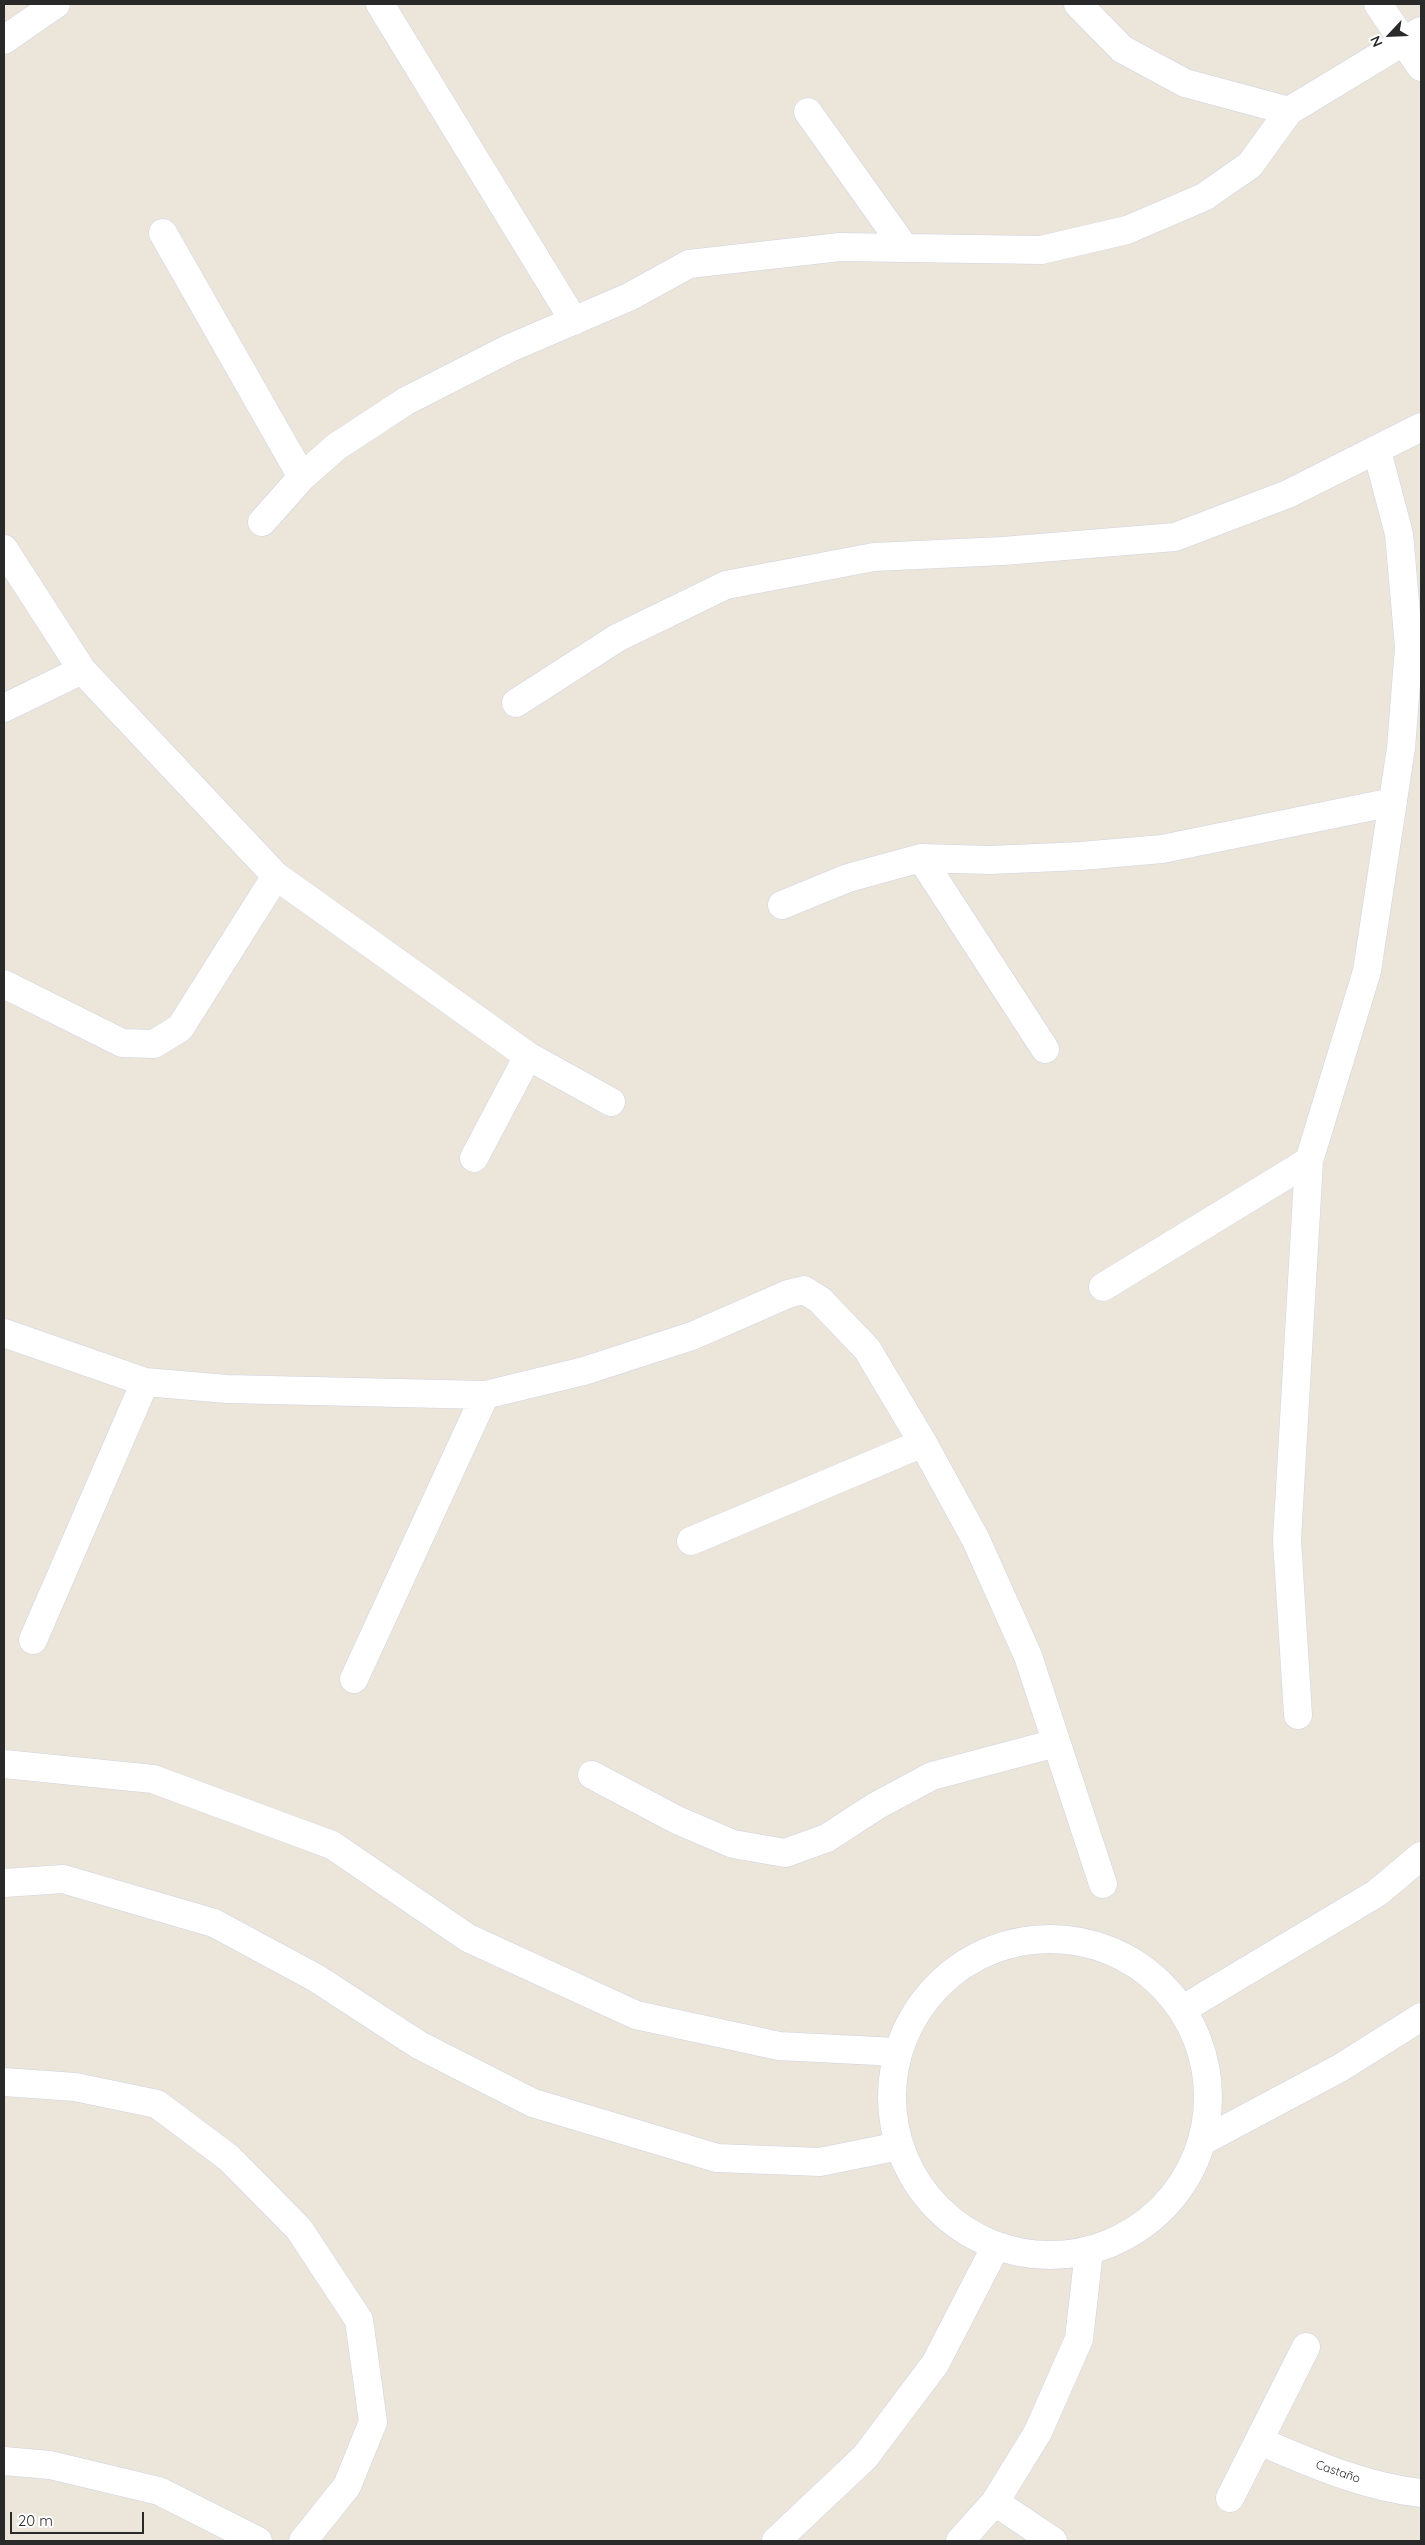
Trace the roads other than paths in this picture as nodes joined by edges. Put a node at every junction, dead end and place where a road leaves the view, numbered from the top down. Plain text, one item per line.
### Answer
1 (56, 4) edge
2 (380, 4) edge
3 (1078, 4) edge
4 (1378, 4) edge
5 (1413, 35) edge
6 (4, 40) edge
7 (1421, 67) edge
8 (1289, 111) junction
9 (808, 112) dead end
10 (163, 233) dead end
11 (904, 248) junction
12 (574, 321) junction
13 (1421, 427) edge
14 (1377, 451) junction
15 (302, 477) junction
16 (262, 522) dead end
17 (4, 549) edge
18 (82, 670) junction
19 (516, 703) dead end
20 (4, 708) edge
21 (1393, 802) junction
22 (921, 858) junction
23 (276, 876) junction
24 (782, 905) dead end
25 (4, 984) edge
26 (1045, 1049) dead end
27 (528, 1056) junction
28 (611, 1102) dead end
29 (474, 1158) dead end
30 (1309, 1161) junction
31 (1103, 1287) dead end
32 (4, 1333) edge
33 (145, 1382) junction
34 (485, 1395) junction
35 (923, 1443) junction
36 (690, 1541) dead end
37 (33, 1640) dead end
38 (354, 1679) dead end
39 (1298, 1715) dead end
40 (1056, 1743) junction
41 (4, 1764) edge
42 (592, 1775) dead end
43 (1421, 1856) edge
44 (4, 1882) edge
45 (1103, 1884) dead end
46 (1183, 2009) junction
47 (1421, 2016) edge
48 (897, 2052) junction
49 (4, 2082) edge
50 (1202, 2141) junction
51 (899, 2146) junction
52 (996, 2246) junction
53 (1089, 2251) junction
54 (1306, 2347) dead end
55 (1259, 2441) junction
56 (4, 2461) edge
57 (1421, 2493) edge
58 (1230, 2498) dead end
59 (995, 2502) junction
60 (258, 2541) edge
61 (303, 2541) edge
62 (776, 2541) edge
63 (960, 2541) edge
64 (1053, 2541) edge

1 - 6 street
2 - 12 street
3 - 8 street
4 - 5 street
5 - 7 street
5 - 8 street
8 - 11 street
9 - 11 street
10 - 15 street
11 - 12 street
12 - 15 street
13 - 14 street
14 - 19 street
14 - 21 street
15 - 16 street
17 - 18 street
18 - 20 street
18 - 23 street
21 - 22 street
21 - 30 street
22 - 24 street
22 - 26 street
23 - 25 street
23 - 27 street
27 - 28 street
27 - 29 street
30 - 31 street
30 - 39 street
32 - 33 street
33 - 34 street
33 - 37 street
34 - 35 street
34 - 38 street
35 - 36 street
35 - 40 street
40 - 42 street
40 - 45 street
41 - 48 street
43 - 46 street
44 - 51 street
46 - 48 street
46 - 50 street
47 - 50 street
48 - 51 street
49 - 61 street
50 - 53 street
51 - 52 street
52 - 53 street
52 - 62 street
53 - 59 street
54 - 55 street
55 - 57 street, Castaño
55 - 58 street
56 - 60 street
59 - 63 street
59 - 64 street

